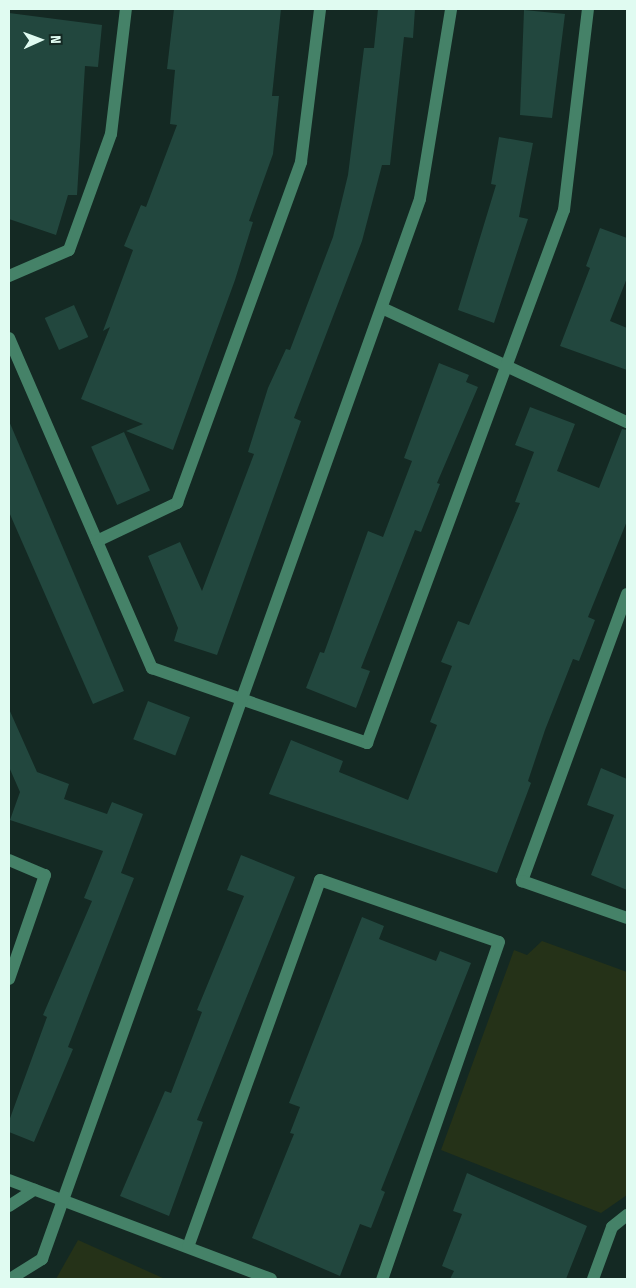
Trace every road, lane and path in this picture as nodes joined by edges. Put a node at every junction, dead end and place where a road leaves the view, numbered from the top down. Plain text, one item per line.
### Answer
1 (126, 9) edge
2 (320, 9) edge
3 (451, 9) edge
4 (588, 9) edge
5 (9, 276) edge
6 (382, 308) junction
7 (9, 338) edge
8 (508, 366) junction
9 (627, 422) edge
10 (97, 541) junction
11 (627, 594) edge
12 (244, 701) junction
13 (9, 860) edge
14 (627, 918) edge
15 (9, 979) edge
16 (9, 1180) edge
17 (34, 1190) junction
18 (62, 1201) junction
19 (9, 1206) edge
20 (627, 1215) edge
21 (188, 1247) junction
22 (10, 1279) edge
23 (271, 1279) edge
24 (382, 1279) edge
25 (593, 1279) edge

1 - 5 street
2 - 10 street
3 - 6 street
4 - 8 street
6 - 8 street
6 - 12 street
7 - 10 street
8 - 9 street
8 - 12 street
10 - 12 street
11 - 14 street
12 - 18 street
13 - 15 street
16 - 17 street
17 - 18 street
17 - 19 street
18 - 21 street
18 - 22 street
20 - 25 street
21 - 23 street
21 - 24 street

